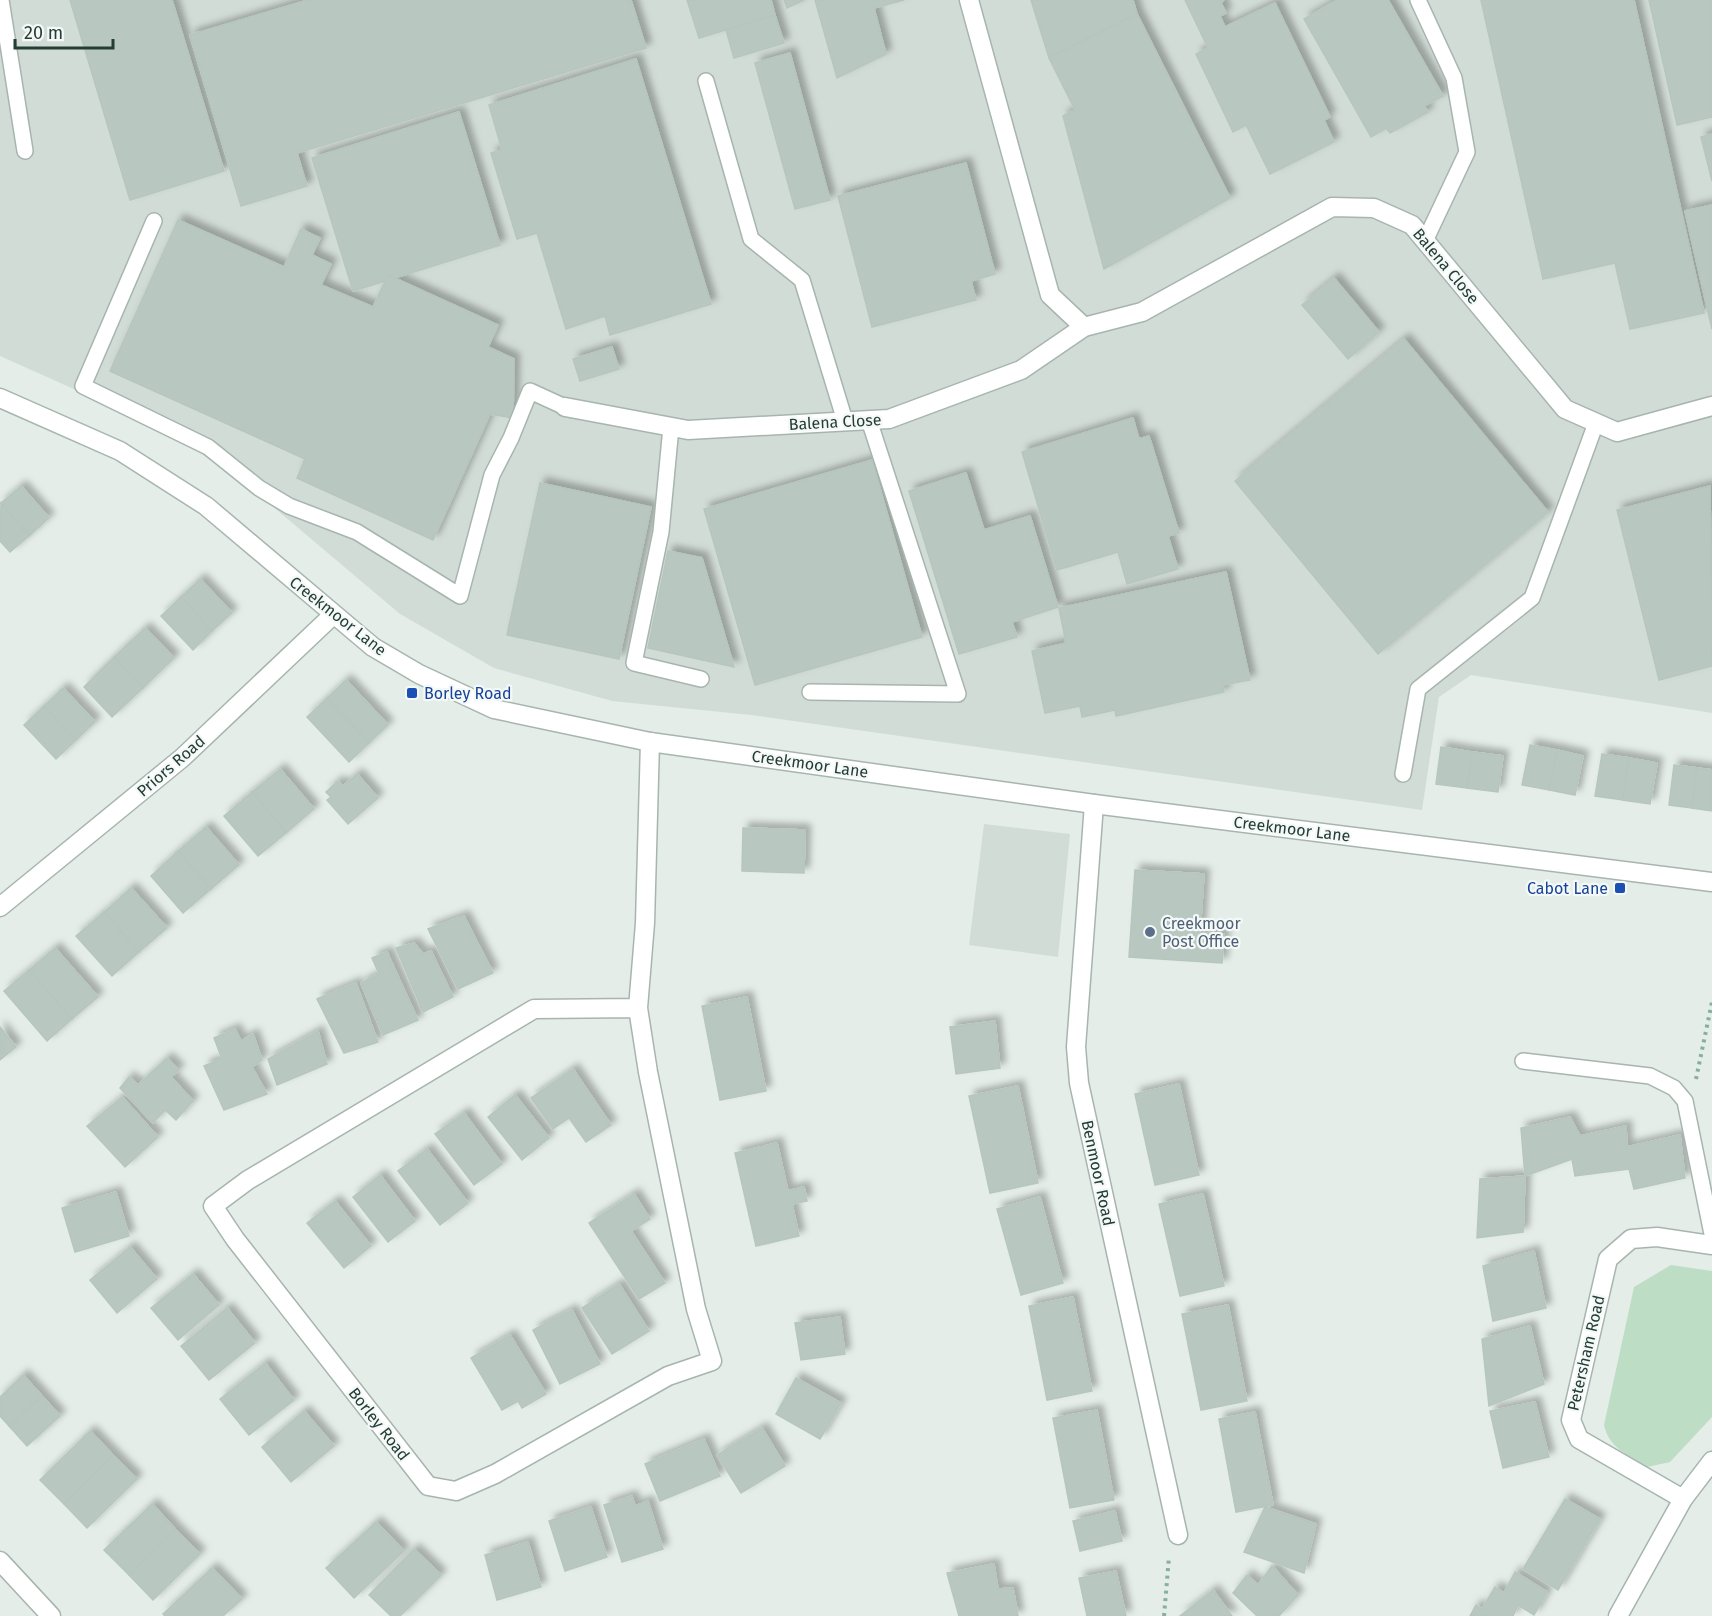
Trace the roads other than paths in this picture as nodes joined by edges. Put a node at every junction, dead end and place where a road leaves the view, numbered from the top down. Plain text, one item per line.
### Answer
1 (1, 0) edge
2 (969, 0) edge
3 (1418, 0) edge
4 (706, 81) dead end
5 (25, 151) dead end
6 (154, 221) dead end
7 (1425, 242) junction
8 (1084, 327) junction
9 (0, 398) edge
10 (1712, 406) edge
11 (565, 407) joint
12 (869, 420) junction
13 (845, 421) junction
14 (1596, 423) junction
15 (671, 427) junction
16 (333, 615) junction
17 (701, 679) dead end
18 (810, 692) dead end
19 (650, 742) junction
20 (1403, 774) dead end
21 (1094, 804) junction
22 (1712, 882) edge
23 (0, 907) edge
24 (638, 1008) junction
25 (1523, 1061) dead end
26 (1712, 1234) edge
27 (1712, 1245) edge
28 (1712, 1461) edge
29 (1683, 1498) junction
30 (1178, 1535) road end
31 (0, 1561) edge
32 (51, 1616) edge
33 (1618, 1616) edge

1 - 5 lane
2 - 8 street
3 - 7 lane
4 - 13 lane
6 - 11 lane
7 - 8 street, Balena Close
7 - 14 street, Balena Close
8 - 12 street, Balena Close
9 - 16 street, Creekmoor Lane
10 - 14 street, Balena Close
11 - 15 street, Balena Close
12 - 13 street, Balena Close
12 - 18 lane
13 - 15 street, Balena Close
14 - 20 lane
15 - 17 lane
16 - 19 street, Creekmoor Lane
16 - 23 street, Priors Road
19 - 21 street, Creekmoor Lane
19 - 24 street, Borley Road
21 - 22 street, Creekmoor Lane
21 - 30 street, Benmoor Road
24 - 24 street, Borley Road
25 - 26 lane
27 - 29 street, Petersham Road
28 - 29 street
29 - 33 street
31 - 32 street

